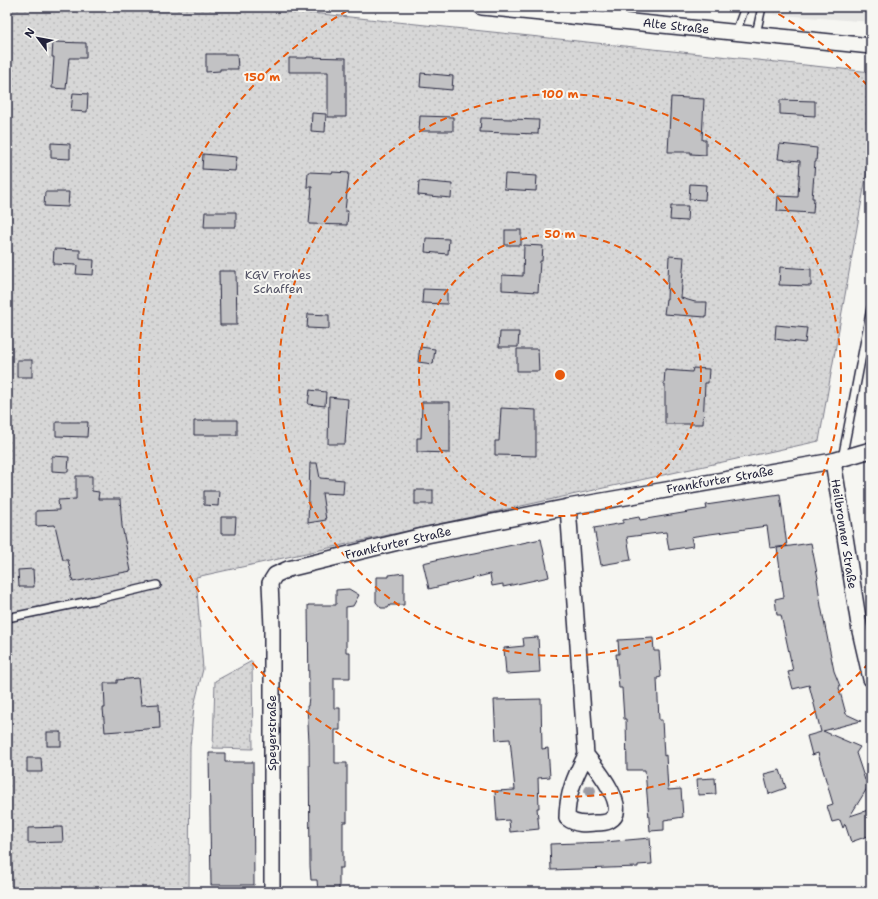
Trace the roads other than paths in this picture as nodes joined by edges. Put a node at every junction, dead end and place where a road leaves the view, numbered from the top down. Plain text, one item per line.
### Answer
1 (482, 7) edge
2 (745, 7) edge
3 (762, 7) edge
4 (620, 14) edge
5 (736, 32) junction
6 (756, 34) junction
7 (871, 46) edge
8 (871, 308) edge
9 (871, 450) edge
10 (837, 460) junction
11 (568, 507) junction
12 (276, 575) joint
13 (157, 585) dead end
14 (7, 618) edge
15 (871, 678) edge
16 (586, 755) junction
17 (272, 892) edge

1 - 4 street, Alte Straße
2 - 5 lane
3 - 6 lane
4 - 5 street, Alte Straße
5 - 6 street, Alte Straße
6 - 7 street, Alte Straße
8 - 10 lane
9 - 10 street, Frankfurter Straße
10 - 11 street, Frankfurter Straße
10 - 15 street, Heilbronner Straße
11 - 12 street, Frankfurter Straße
11 - 16 street
12 - 17 street, Speyerstraße
13 - 14 lane
16 - 16 street

